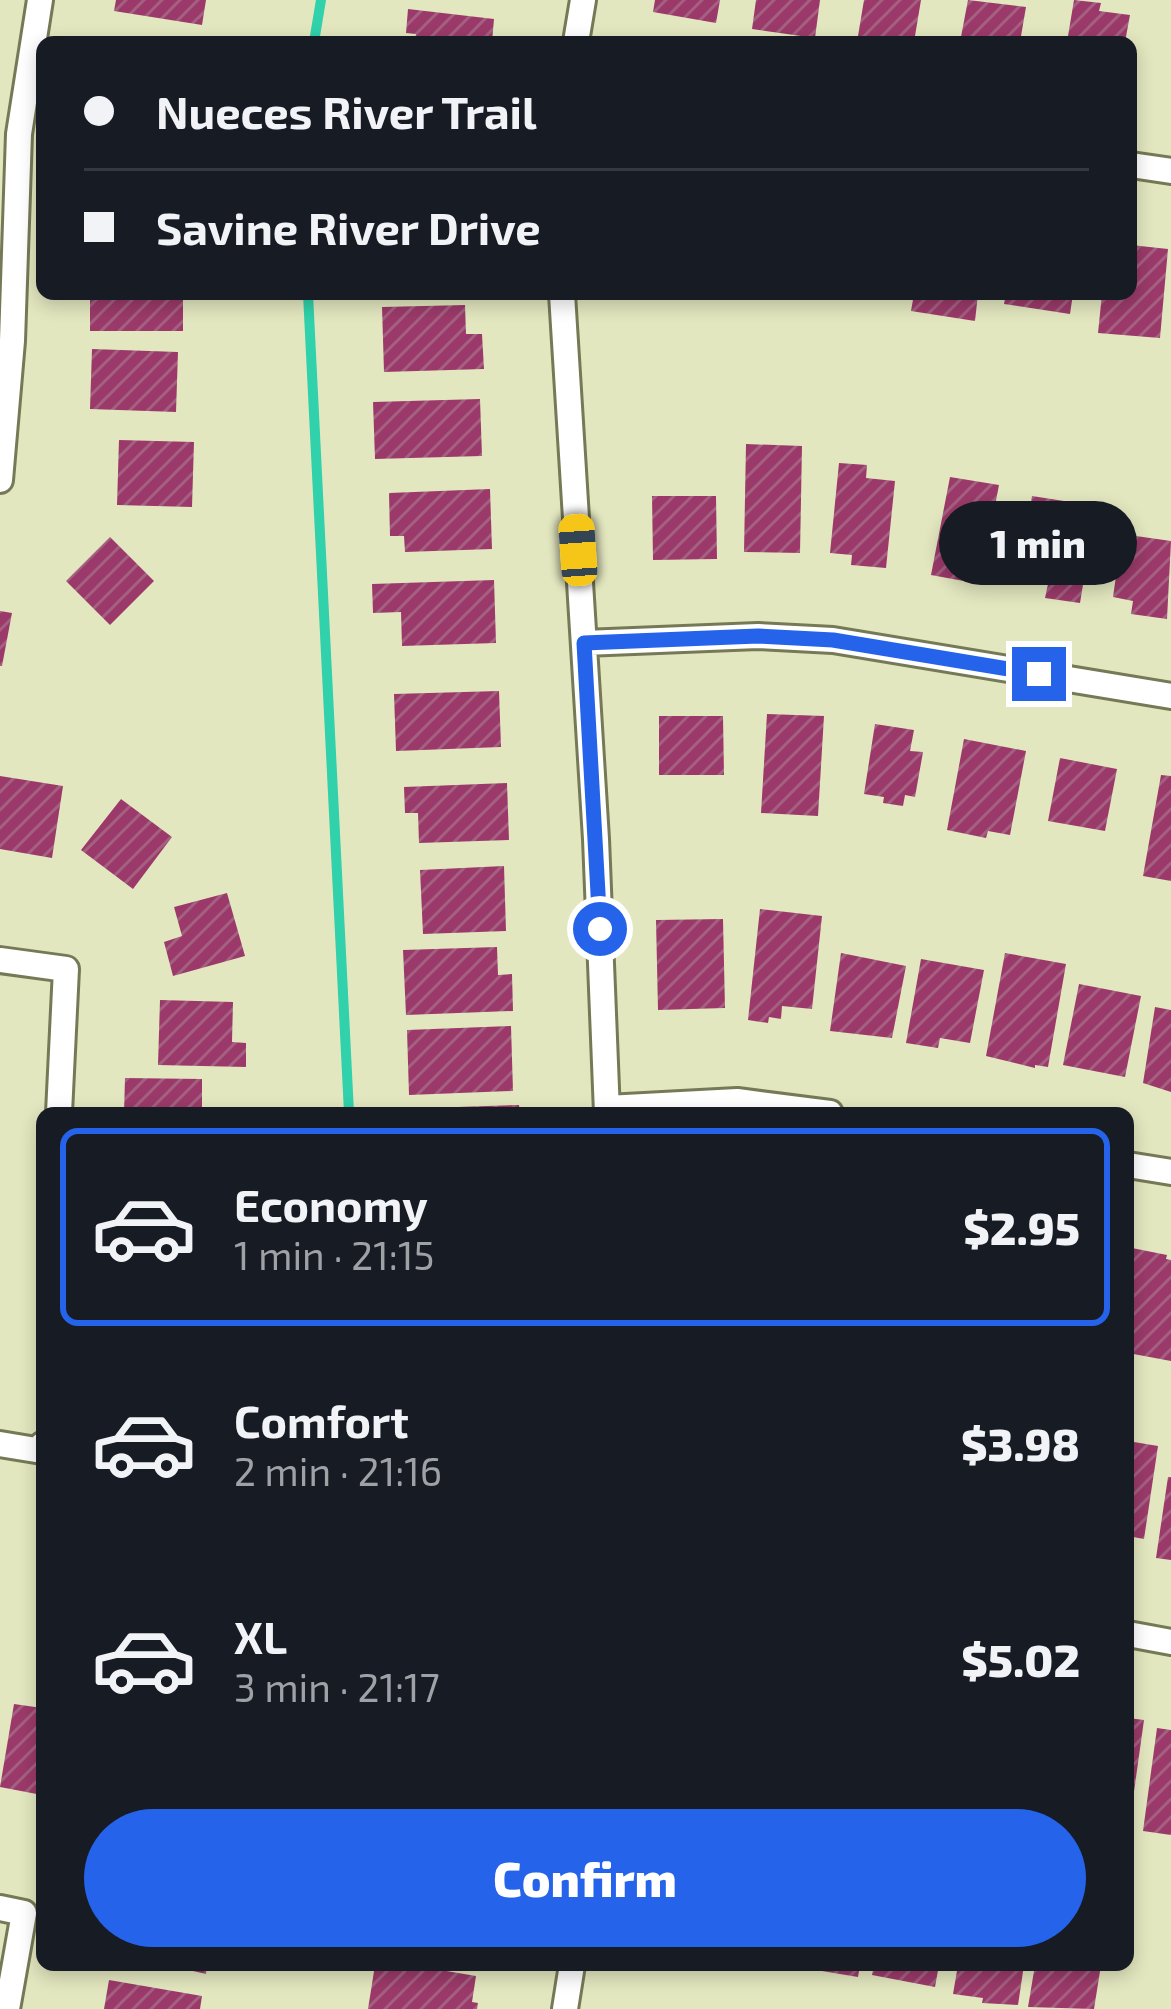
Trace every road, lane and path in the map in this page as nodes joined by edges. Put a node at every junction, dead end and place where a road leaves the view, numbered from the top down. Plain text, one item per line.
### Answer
1 (40, 0) edge
2 (583, 0) edge
3 (577, 36) edge
4 (1137, 166) edge
5 (1171, 171) edge
6 (562, 300) edge
7 (0, 480) edge
8 (584, 643) junction
9 (1171, 696) edge
10 (0, 960) edge
11 (58, 1107) edge
12 (607, 1107) edge
13 (659, 1107) edge
14 (784, 1107) edge
15 (1134, 1166) edge
16 (1171, 1172) edge
17 (0, 1444) edge
18 (36, 1450) edge
19 (1134, 1635) edge
20 (1171, 1642) edge
21 (0, 1909) edge
22 (572, 1971) edge
23 (570, 2008) edge
24 (7, 2009) edge

1 - 7 street
2 - 3 street
4 - 5 street
6 - 8 street
8 - 9 street
8 - 12 street
10 - 11 street
13 - 14 street
15 - 16 street
17 - 18 street
19 - 20 street
21 - 24 street
22 - 23 street

